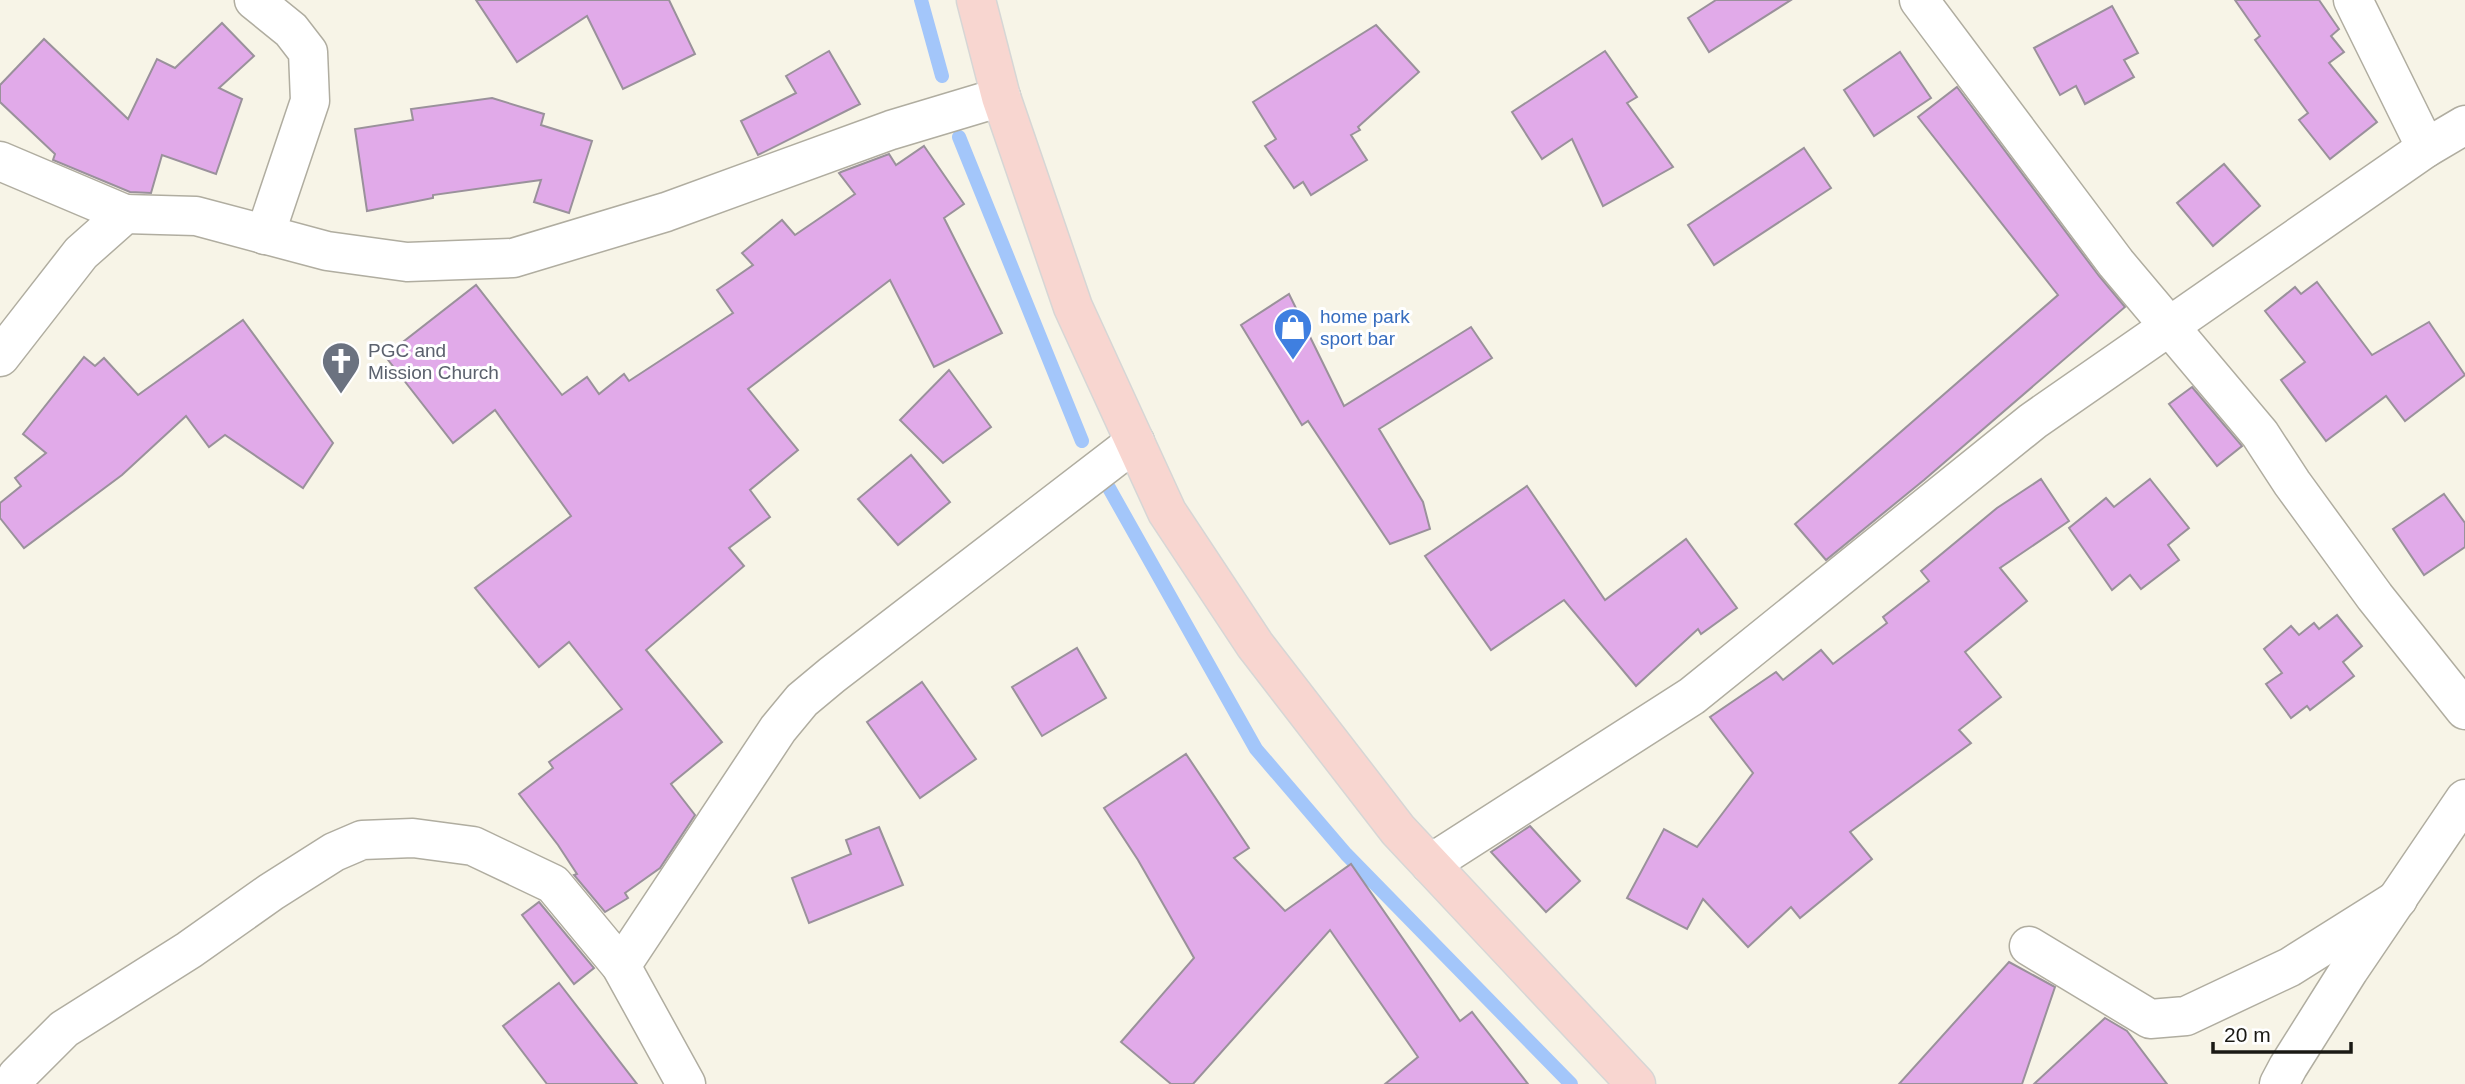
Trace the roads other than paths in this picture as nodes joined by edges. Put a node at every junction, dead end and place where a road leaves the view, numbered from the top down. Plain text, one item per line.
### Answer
1 (254, 0) edge
2 (976, 0) edge
3 (1919, 0) edge
4 (2353, 0) edge
5 (1000, 97) junction
6 (2465, 125) edge
7 (2426, 148) junction
8 (0, 161) edge
9 (125, 214) junction
10 (265, 235) junction
11 (2170, 326) junction
12 (0, 357) edge
13 (1135, 442) junction
14 (2465, 709) edge
15 (2465, 799) edge
16 (1430, 864) junction
17 (2398, 899) junction
18 (2029, 946) dead end
19 (621, 966) junction
20 (14, 1084) edge
21 (686, 1084) edge
22 (1636, 1084) edge
23 (2279, 1084) edge

1 - 10 street
2 - 5 main road
3 - 11 street
4 - 7 street
5 - 10 street
5 - 13 main road
6 - 7 street
7 - 11 street
8 - 9 street
9 - 10 street
9 - 12 street
11 - 14 street
11 - 16 street
13 - 16 main road
13 - 19 street
15 - 17 street
16 - 22 main road
17 - 18 street
17 - 23 street
19 - 20 street
19 - 21 street

